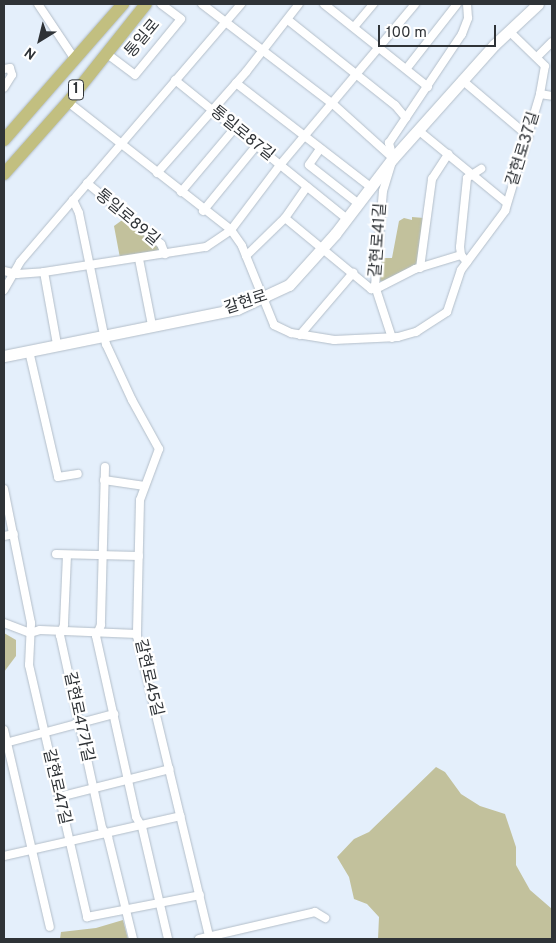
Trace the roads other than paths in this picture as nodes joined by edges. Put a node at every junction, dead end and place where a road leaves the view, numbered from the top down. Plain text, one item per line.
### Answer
1 (38, 4) edge
2 (123, 4) edge
3 (146, 4) edge
4 (161, 4) edge
5 (202, 4) edge
6 (241, 4) edge
7 (299, 4) edge
8 (324, 4) edge
9 (338, 4) edge
10 (373, 4) edge
11 (415, 4) edge
12 (457, 4) edge
13 (467, 4) edge
14 (538, 4) edge
15 (333, 10) junction
16 (288, 20) junction
17 (224, 22) junction
18 (354, 27) junction
19 (509, 31) junction
20 (552, 42) edge
21 (378, 46) junction
22 (262, 50) junction
23 (106, 53) junction
24 (537, 57) junction
25 (74, 58) junction
26 (549, 65) edge
27 (408, 68) junction
28 (4, 70) edge
29 (357, 77) junction
30 (175, 80) junction
31 (462, 80) junction
32 (236, 83) junction
33 (428, 87) junction
34 (4, 88) edge
35 (540, 94) junction
36 (552, 96) edge
37 (68, 102) junction
38 (333, 104) junction
39 (212, 110) junction
40 (406, 118) junction
41 (234, 129) junction
42 (418, 130) junction
43 (528, 136) junction
44 (304, 138) junction
45 (4, 140) edge
46 (121, 144) junction
47 (256, 146) junction
48 (320, 149) junction
49 (448, 154) junction
50 (393, 158) junction
51 (280, 165) junction
52 (478, 171) junction
53 (157, 173) junction
54 (4, 174) edge
55 (87, 183) junction
56 (307, 187) junction
57 (377, 190) junction
58 (181, 192) junction
59 (72, 200) junction
60 (507, 203) junction
61 (359, 204) junction
62 (203, 210) junction
63 (285, 218) junction
64 (347, 219) junction
65 (231, 230) junction
66 (322, 248) junction
67 (165, 254) junction
68 (246, 256) junction
69 (460, 256) junction
70 (139, 258) junction
71 (467, 262) junction
72 (89, 265) junction
73 (420, 268) junction
74 (8, 272) edge
75 (44, 272) junction
76 (353, 273) junction
77 (376, 287) junction
78 (4, 290) edge
79 (262, 301) junction
80 (152, 325) junction
81 (104, 334) junction
82 (300, 334) junction
83 (391, 338) junction
84 (57, 344) junction
85 (29, 350) junction
86 (4, 356) edge
87 (105, 467) dead end
88 (78, 474) dead end
89 (104, 480) junction
90 (145, 486) junction
91 (4, 490) edge
92 (14, 534) junction
93 (4, 536) edge
94 (56, 554) dead end
95 (67, 555) junction
96 (102, 556) junction
97 (139, 556) junction
98 (4, 623) edge
99 (62, 631) junction
100 (98, 632) junction
101 (30, 633) junction
102 (138, 634) junction
103 (114, 714) junction
104 (79, 724) junction
105 (4, 730) edge
106 (44, 733) junction
107 (9, 742) junction
108 (170, 770) junction
109 (128, 780) junction
110 (93, 788) junction
111 (59, 797) junction
112 (181, 816) junction
113 (140, 824) junction
114 (106, 833) junction
115 (69, 841) junction
116 (32, 849) junction
117 (4, 856) edge
118 (200, 895) junction
119 (160, 903) junction
120 (125, 911) junction
121 (325, 918) dead end
122 (50, 926) dead end
123 (210, 938) edge
124 (133, 939) edge
125 (168, 939) edge
126 (199, 939) edge

1 - 25 street
2 - 25 main road, 1
3 - 23 main road, 통일로 / 1
4 - 23 street, 통일로
5 - 17 street
6 - 17 street
7 - 16 street
8 - 15 street
9 - 15 street
10 - 18 street
11 - 21 street, 통일로87길
12 - 27 street
13 - 33 street
14 - 19 main road, 갈현로
15 - 18 street
16 - 22 street
16 - 29 street
17 - 22 street
17 - 30 street
18 - 21 street
19 - 24 street, 갈현로37길
19 - 31 main road, 갈현로
20 - 24 street
21 - 27 street
21 - 29 street, 통일로87길
22 - 32 street
22 - 38 street
23 - 37 main road, 통일로 / 1
24 - 26 street, 갈현로37길
25 - 45 main road, 1
26 - 35 street, 갈현로37길
27 - 33 street
28 - 34 street
29 - 38 street, 통일로87길
29 - 40 street
30 - 39 street, 통일로87길
30 - 46 street, 통일로89길
31 - 42 main road, 갈현로
31 - 43 street
32 - 39 street
32 - 44 street
33 - 40 street
35 - 36 street, 갈현로37길
35 - 43 street, 갈현로37길
37 - 46 street
37 - 54 main road, 통일로 / 1
38 - 44 street, 통일로87길
38 - 50 street
39 - 41 street, 통일로87길
39 - 53 street
40 - 50 street
41 - 47 street, 통일로87길
41 - 58 street
42 - 49 street
42 - 50 main road, 갈현로
43 - 60 street, 갈현로37길
44 - 48 street
44 - 51 street, 통일로87길
46 - 53 street
46 - 55 street, 통일로89길
47 - 51 street, 통일로87길
47 - 62 street
48 - 57 street
48 - 61 street
49 - 52 street
49 - 73 street
50 - 57 main road, 갈현로
51 - 56 street
51 - 65 street, 통일로89길
52 - 60 street, 갈현로37길
52 - 69 street
53 - 58 street
55 - 59 street, 통일로89길
55 - 67 street, 통일로89길
56 - 63 street
56 - 64 street
57 - 61 main road, 갈현로
57 - 77 street, 갈현로41길
58 - 62 street
59 - 72 street, 통일로89길
59 - 74 street, 통일로89길
60 - 71 street, 갈현로37길
61 - 64 main road, 갈현로
62 - 65 street
63 - 66 street
63 - 68 street
64 - 66 main road, 갈현로
65 - 67 street, 통일로89길
65 - 68 street
66 - 76 street
66 - 79 main road, 갈현로
67 - 70 street, 통일로89길
68 - 79 street
69 - 71 street
69 - 73 street, 갈현로41길
70 - 72 street, 통일로89길
70 - 80 street
71 - 83 street, 갈현로37길
72 - 75 street, 통일로89길
72 - 81 street
73 - 77 street, 갈현로41길
74 - 75 street, 통일로89길
74 - 78 street
75 - 84 street
76 - 77 street
76 - 82 street
77 - 83 street, 갈현로41길
79 - 80 main road, 갈현로
79 - 82 street
80 - 81 main road, 갈현로
81 - 84 main road, 갈현로
81 - 90 street, 갈현로45길
82 - 83 street
84 - 85 main road, 갈현로
85 - 86 main road, 갈현로
85 - 88 street
87 - 89 street
89 - 90 street
89 - 96 street
90 - 97 street, 갈현로45길
91 - 92 street, 갈현로47길
92 - 93 street
92 - 101 street, 갈현로47길
94 - 95 street
95 - 96 street
95 - 99 street, 갈현로47가길
96 - 97 street
96 - 100 street
97 - 102 street, 갈현로45길
98 - 101 street
99 - 100 street
99 - 101 street
99 - 104 street, 갈현로47가길
100 - 102 street
100 - 103 street
101 - 106 street, 갈현로47길
102 - 108 street, 갈현로45길
103 - 104 street
103 - 109 street
104 - 106 street
104 - 110 street, 갈현로47가길
105 - 107 street
106 - 107 street, 갈현로47길
106 - 111 street, 갈현로47길
107 - 116 street
108 - 109 street
108 - 112 street, 갈현로45길
109 - 110 street
109 - 113 street
110 - 111 street
110 - 114 street, 갈현로47가길
111 - 115 street, 갈현로47길
112 - 113 street
112 - 118 street, 갈현로45길
113 - 114 street
113 - 119 street
114 - 115 street
114 - 120 street, 갈현로47가길
115 - 116 street, 갈현로47길
115 - 120 street, 갈현로47길
116 - 117 street, 갈현로47길
116 - 122 street
118 - 119 street
118 - 123 street, 갈현로45길
119 - 120 street
119 - 125 street
120 - 124 street, 갈현로47가길
121 - 123 street
123 - 126 street

